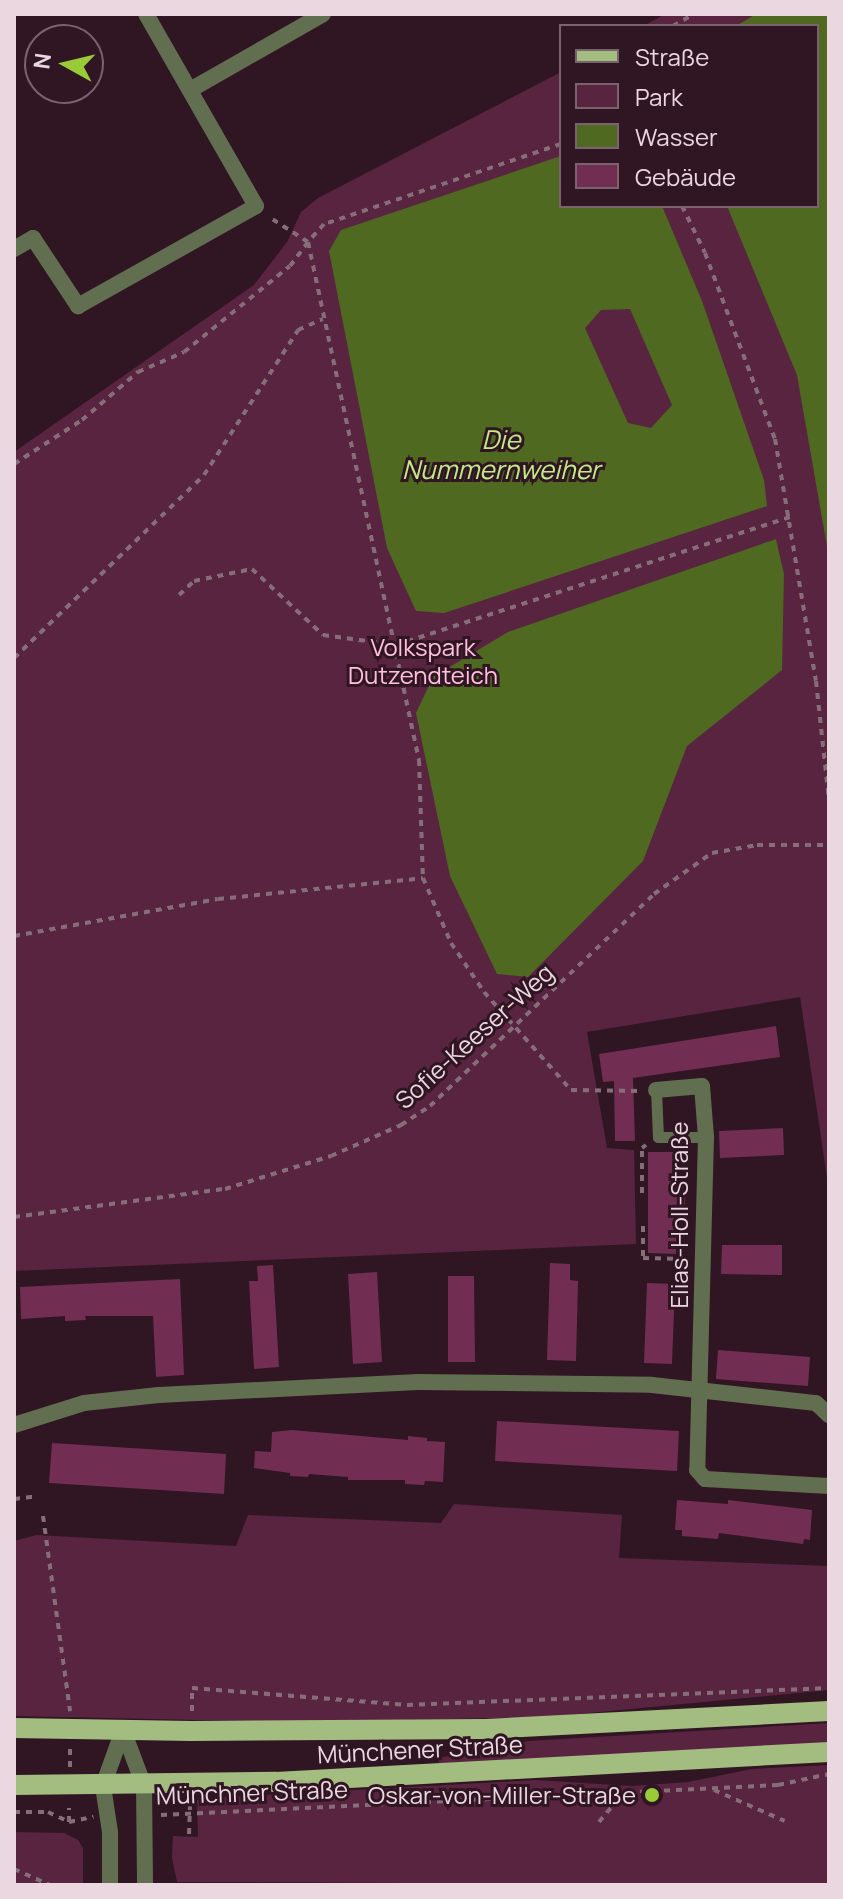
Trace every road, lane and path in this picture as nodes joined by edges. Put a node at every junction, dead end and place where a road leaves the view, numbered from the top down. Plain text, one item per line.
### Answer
1 (146, 14) edge
2 (323, 14) edge
3 (694, 14) edge
4 (676, 24) edge
5 (190, 90) junction
6 (559, 145) edge
7 (256, 206) junction
8 (683, 208) edge
9 (308, 242) junction
10 (14, 249) edge
11 (323, 319) junction
12 (14, 464) edge
13 (790, 517) junction
14 (179, 595) dead end
15 (396, 645) junction
16 (14, 658) edge
17 (829, 800) edge
18 (829, 845) edge
19 (423, 878) junction
20 (14, 936) edge
21 (517, 1025) junction
22 (656, 1090) junction
23 (658, 1137) junction
24 (706, 1137) junction
25 (642, 1193) dead end
26 (14, 1217) edge
27 (643, 1226) dead end
28 (703, 1260) junction
29 (701, 1390) junction
30 (829, 1415) edge
31 (14, 1425) edge
32 (829, 1486) edge
33 (37, 1496) dead end
34 (14, 1499) edge
35 (43, 1516) dead end
36 (192, 1688) dead end
37 (829, 1688) edge
38 (829, 1711) edge
39 (70, 1718) dead end
40 (14, 1728) edge
41 (123, 1730) junction
42 (70, 1743) dead end
43 (829, 1752) edge
44 (70, 1773) dead end
45 (829, 1774) edge
46 (14, 1785) edge
47 (103, 1786) junction
48 (144, 1786) junction
49 (711, 1788) junction
50 (623, 1793) junction
51 (69, 1808) dead end
52 (14, 1812) edge
53 (145, 1814) junction
54 (107, 1816) junction
55 (785, 1821) dead end
56 (69, 1822) junction
57 (599, 1822) dead end
58 (14, 1869) edge
59 (50, 1885) edge
60 (110, 1885) edge
61 (145, 1885) edge

1 - 5 street
2 - 5 street
3 - 4 path
5 - 7 street
6 - 9 path
7 - 9 path
7 - 10 street
8 - 13 path
9 - 11 path
9 - 12 path
11 - 15 path
11 - 16 path
13 - 15 path
13 - 17 path
14 - 15 path
15 - 19 path
18 - 21 path, Sofie-Keeser-Weg
19 - 20 path
19 - 21 path
21 - 22 path
21 - 26 path, Sofie-Keeser-Weg
22 - 23 lane
22 - 24 street, Elias-Holl-Straße
23 - 24 lane
23 - 25 path
24 - 28 street, Elias-Holl-Straße
27 - 28 path
28 - 29 street, Elias-Holl-Straße
29 - 30 street
29 - 31 street
29 - 32 street, Elias-Holl-Straße
33 - 34 path
35 - 39 path
36 - 37 path
38 - 41 main road, Münchener Straße
40 - 41 main road, Münchener Straße
41 - 47 street
41 - 48 street
42 - 44 path
43 - 48 main road, Münchener Straße
45 - 49 path, Münchner Straße
46 - 47 main road, Münchener Straße
47 - 48 main road, Münchener Straße
47 - 54 street
48 - 53 street
49 - 50 path, Münchner Straße
49 - 55 path
50 - 53 path, Münchner Straße
50 - 57 path
51 - 56 path
52 - 56 path
53 - 61 street
54 - 56 path
54 - 60 street
58 - 59 path

